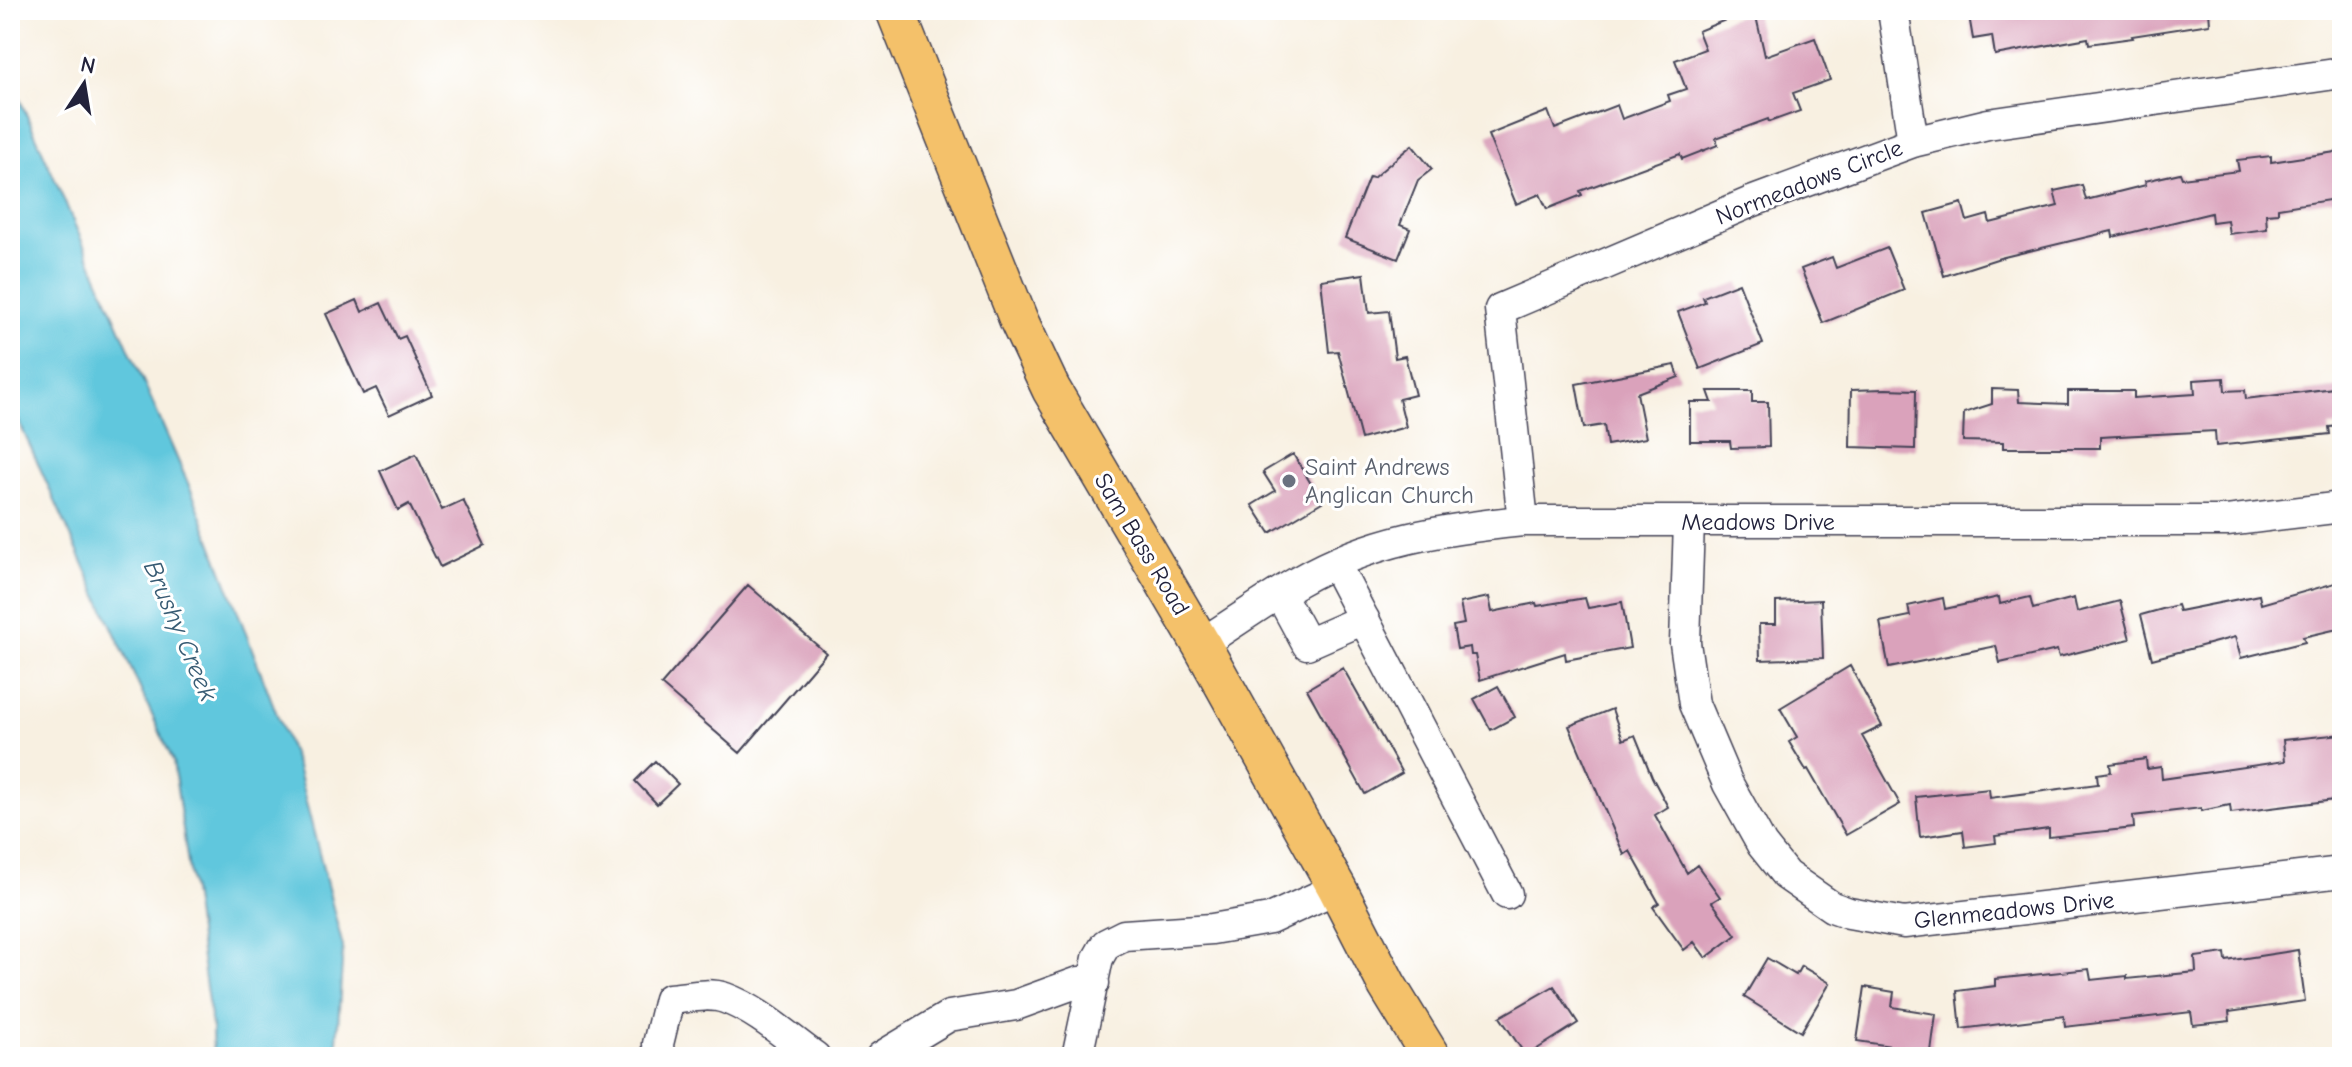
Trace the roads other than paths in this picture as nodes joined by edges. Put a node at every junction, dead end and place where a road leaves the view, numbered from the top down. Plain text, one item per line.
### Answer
1 (895, 10) edge
2 (1893, 10) edge
3 (2342, 73) edge
4 (1913, 142) junction
5 (2342, 507) edge
6 (1523, 521) junction
7 (1689, 522) junction
8 (1335, 564) junction
9 (1280, 594) junction
10 (1364, 619) junction
11 (1201, 644) junction
12 (2342, 872) edge
13 (1337, 888) junction
14 (1507, 894) dead end
15 (1094, 983) junction
16 (659, 1057) edge
17 (815, 1057) edge
18 (881, 1057) edge
19 (1077, 1057) edge
20 (1431, 1057) edge

1 - 11 main road, Sam Bass Road
2 - 4 street
3 - 4 street, Normeadows Circle
4 - 6 street, Normeadows Circle
5 - 7 street, Meadows Drive
6 - 7 street, Meadows Drive
6 - 8 street, Meadows Drive
7 - 12 street, Glenmeadows Drive
8 - 9 street, Meadows Drive
8 - 10 street
9 - 10 street
9 - 11 street, Meadows Drive
10 - 14 street
11 - 13 main road, Sam Bass Road
13 - 15 street
13 - 20 main road, Sam Bass Road
15 - 18 street
15 - 19 street
16 - 17 street

